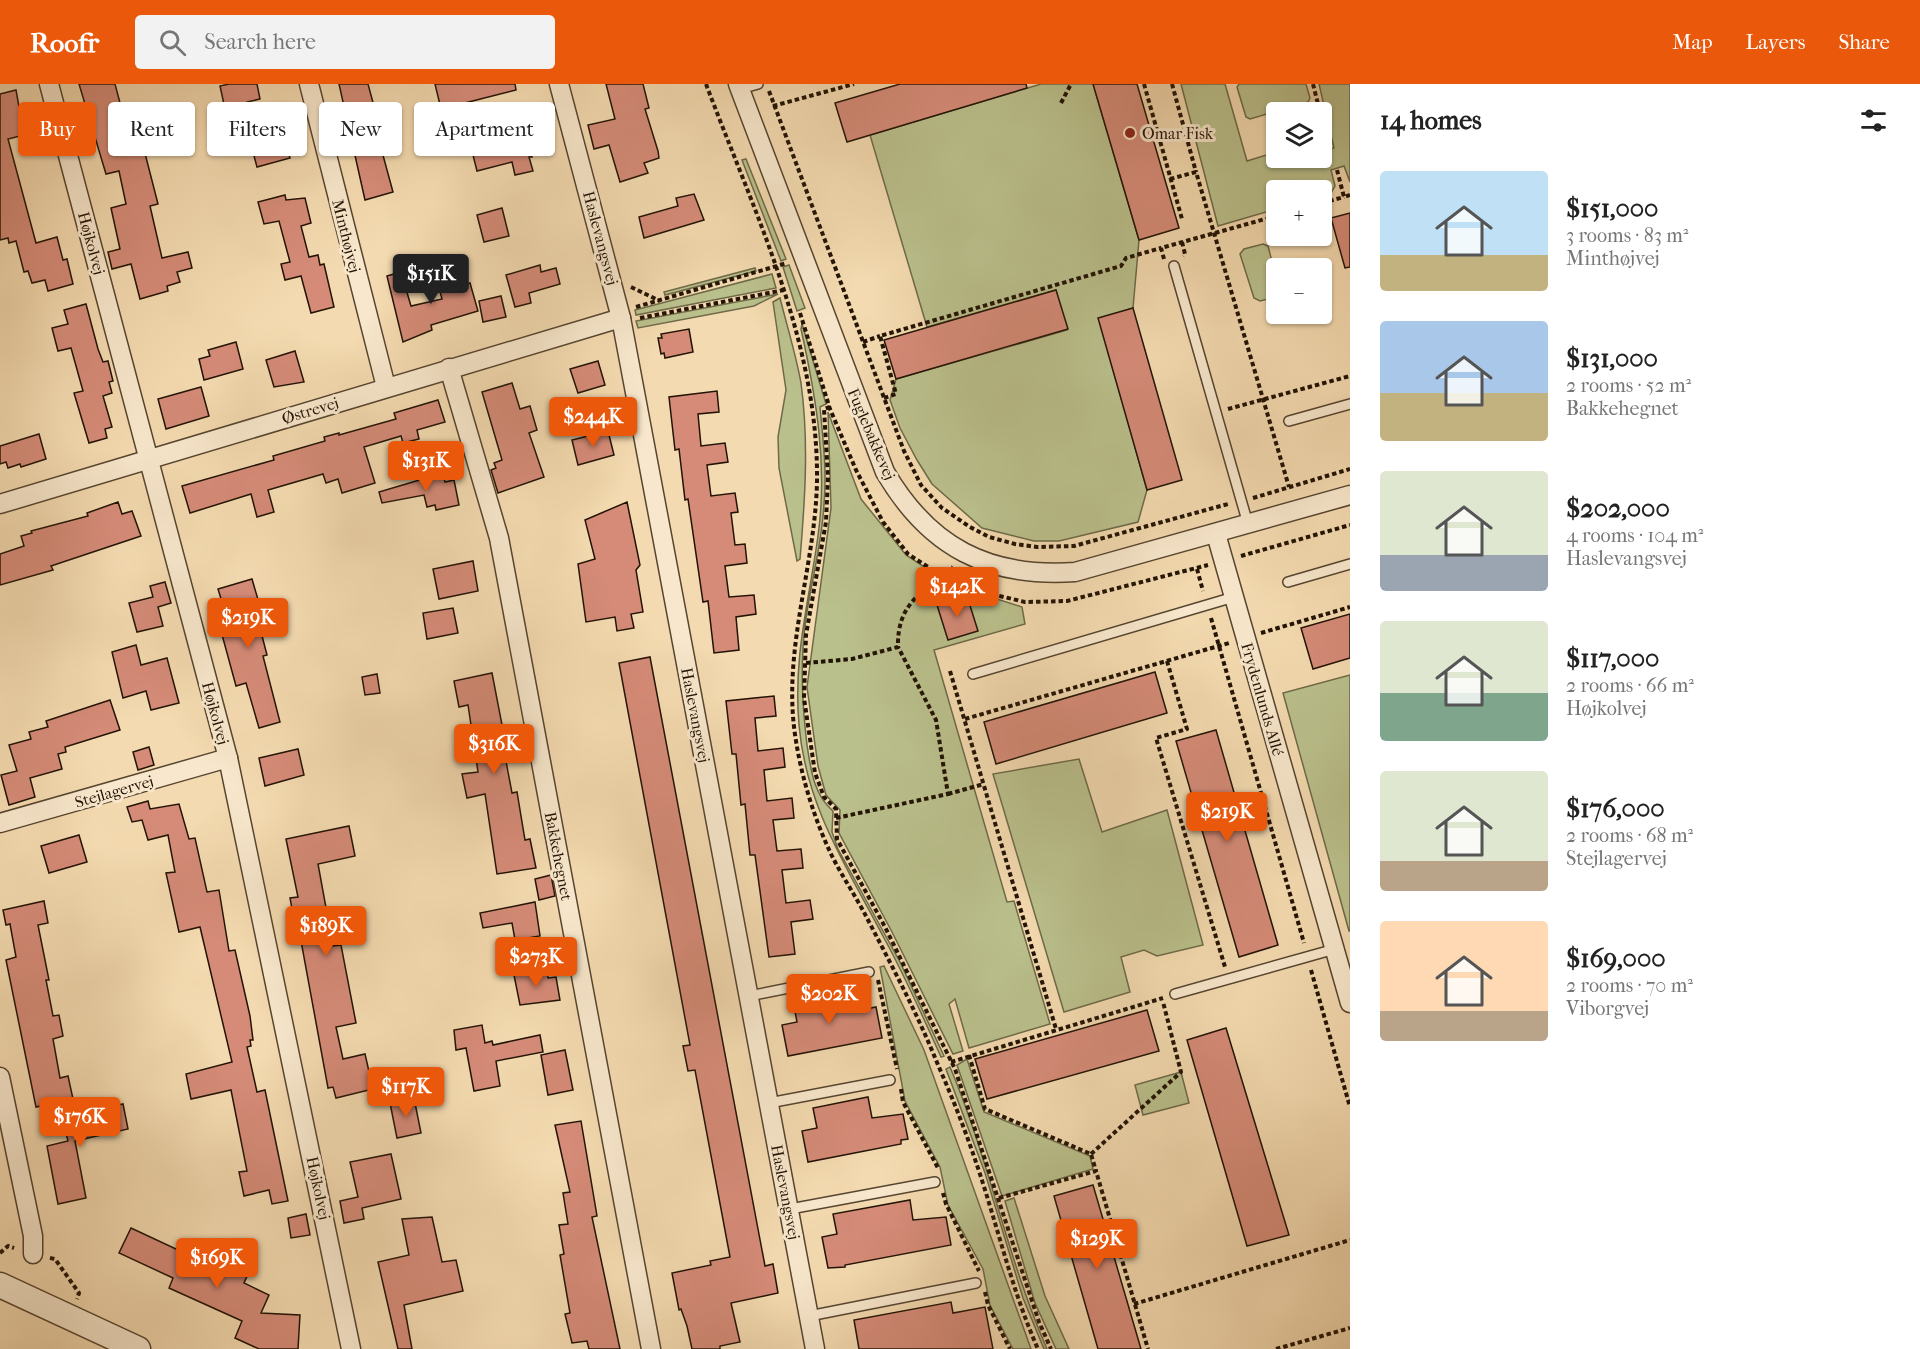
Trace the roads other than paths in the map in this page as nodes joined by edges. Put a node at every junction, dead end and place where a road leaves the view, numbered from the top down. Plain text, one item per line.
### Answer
1 (49, 84) edge
2 (309, 84) edge
3 (559, 84) edge
4 (758, 84) edge
5 (739, 87) edge
6 (1174, 266) road end
7 (621, 315) junction
8 (449, 368) junction
9 (386, 387) junction
10 (1350, 404) edge
11 (1289, 421) dead end
12 (150, 459) junction
13 (1350, 495) edge
14 (0, 504) edge
15 (1248, 524) junction
16 (1216, 534) junction
17 (1350, 564) edge
18 (1288, 582) dead end
19 (1234, 597) junction
20 (973, 674) dead end
21 (228, 758) junction
22 (0, 823) edge
23 (1335, 950) junction
24 (874, 975) road end
25 (1175, 994) road end
26 (749, 996) junction
27 (1350, 1003) edge
28 (0, 1077) edge
29 (890, 1080) dead end
30 (770, 1103) junction
31 (939, 1182) road end
32 (790, 1209) junction
33 (33, 1254) road end
34 (981, 1284) road end
35 (0, 1285) edge
36 (809, 1316) junction
37 (138, 1349) edge
38 (351, 1349) edge
39 (651, 1349) edge
40 (815, 1349) edge

1 - 12 street, Højkolvej
2 - 9 street, Minthøjvej
3 - 7 street, Haslevangsvej
4 - 5 lane
5 - 16 street, Fuglebakkevej
6 - 15 lane
7 - 8 street, Østrevej
7 - 26 street, Haslevangsvej
8 - 9 street, Østrevej
8 - 39 street, Bakkehegnet
9 - 12 street, Østrevej
10 - 11 lane
12 - 14 street, Østrevej
12 - 21 street, Højkolvej
13 - 15 street, Fuglebakkevej
15 - 16 street, Fuglebakkevej
16 - 19 street, Frydenlunds Allé
17 - 18 lane
19 - 20 lane
19 - 23 street, Frydenlunds Allé
21 - 22 street, Stejlagervej
21 - 38 street, Højkolvej
23 - 25 lane
23 - 27 street, Frydenlunds Allé
24 - 26 lane
26 - 30 street, Haslevangsvej
28 - 33 street
29 - 30 lane
30 - 32 street, Haslevangsvej
31 - 32 lane
32 - 36 street, Haslevangsvej
34 - 36 lane
35 - 37 street
36 - 40 street, Haslevangsvej

